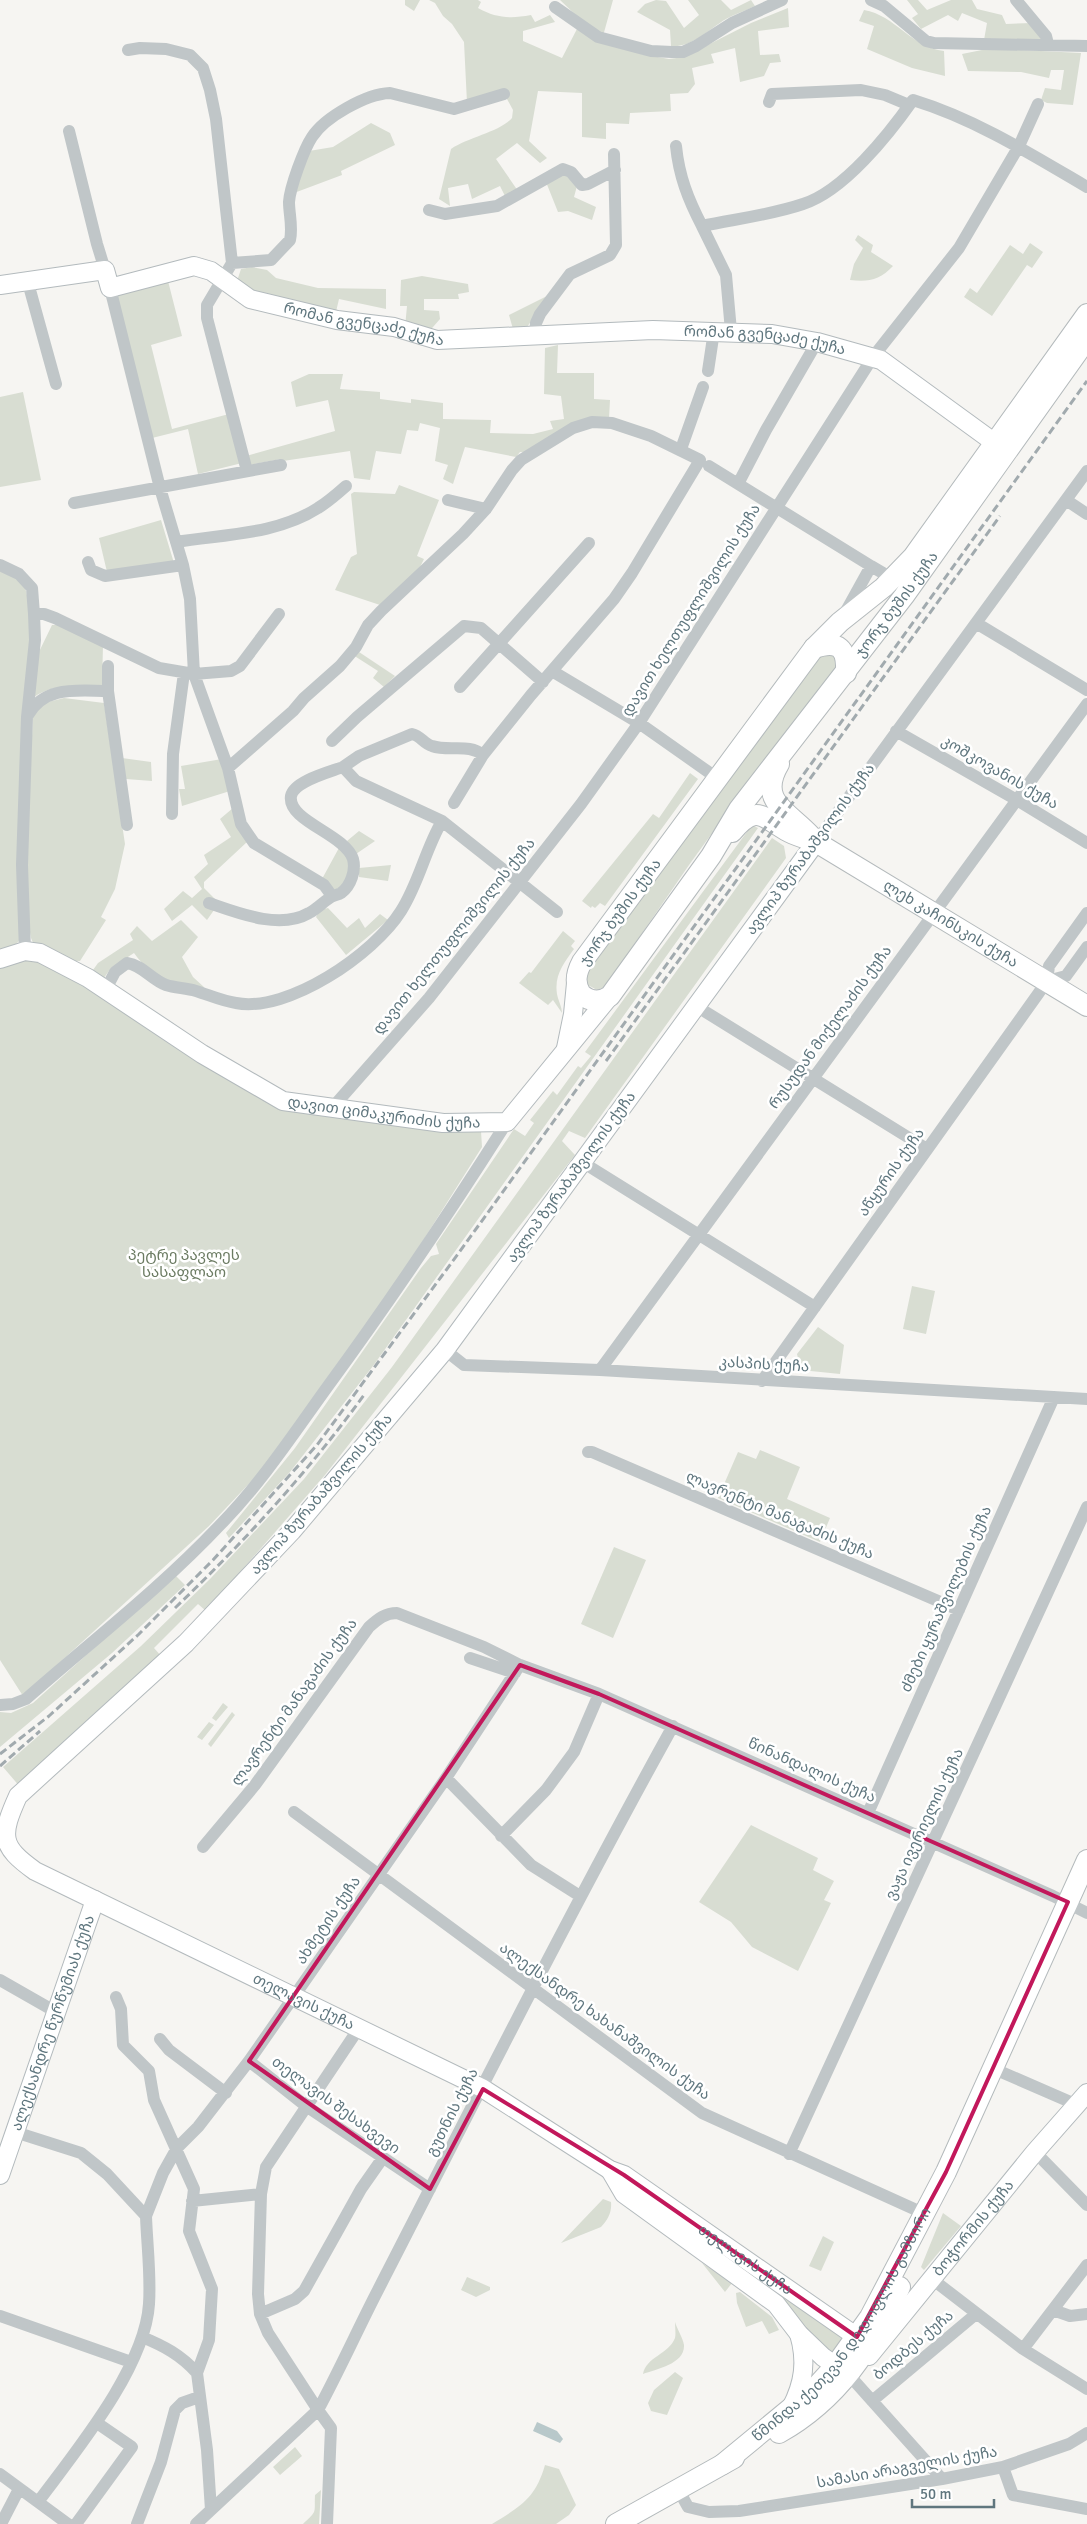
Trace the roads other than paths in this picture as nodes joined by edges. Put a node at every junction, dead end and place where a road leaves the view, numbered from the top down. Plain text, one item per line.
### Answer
1 (782, 0) edge
2 (871, 0) edge
3 (1016, 0) edge
4 (556, 7) dead end
5 (1048, 44) junction
6 (1087, 46) edge
7 (128, 50) dead end
8 (504, 94) dead end
9 (769, 102) dead end
10 (1038, 104) dead end
11 (909, 105) junction
12 (69, 131) dead end
13 (676, 146) dead end
14 (1019, 146) junction
15 (614, 154) dead end
16 (615, 170) junction
17 (1087, 187) edge
18 (429, 210) dead end
19 (702, 226) junction
20 (105, 270) junction
21 (228, 271) junction
22 (27, 279) junction
23 (0, 285) edge
24 (110, 288) junction
25 (1087, 314) edge
26 (723, 331) junction
27 (535, 336) junction
28 (1087, 339) edge
29 (817, 342) junction
30 (873, 357) junction
31 (708, 371) dead end
32 (56, 384) dead end
33 (704, 387) dead end
34 (995, 443) junction
35 (681, 449) junction
36 (704, 463) junction
37 (281, 465) dead end
38 (247, 471) junction
39 (1087, 471) edge
40 (738, 484) junction
41 (346, 486) dead end
42 (160, 488) junction
43 (448, 500) dead end
44 (1066, 500) junction
45 (74, 503) dead end
46 (776, 507) junction
47 (486, 509) junction
48 (1087, 514) edge
49 (176, 542) junction
50 (589, 543) dead end
51 (88, 562) dead end
52 (0, 565) edge
53 (184, 566) junction
54 (871, 566) junction
55 (893, 579) junction
56 (34, 614) junction
57 (279, 614) dead end
58 (840, 622) junction
59 (976, 622) junction
60 (497, 643) junction
61 (814, 648) junction
62 (108, 666) dead end
63 (552, 671) junction
64 (846, 673) junction
65 (189, 674) junction
66 (542, 682) junction
67 (460, 687) dead end
68 (1087, 690) edge
69 (108, 691) junction
70 (1087, 704) edge
71 (27, 717) junction
72 (640, 723) junction
73 (896, 731) junction
74 (332, 740) dead end
75 (793, 742) junction
76 (484, 755) junction
77 (228, 768) junction
78 (343, 768) junction
79 (717, 778) junction
80 (1017, 800) junction
81 (454, 803) dead end
82 (172, 814) dead end
83 (442, 822) junction
84 (127, 825) dead end
85 (816, 842) junction
86 (1087, 843) edge
87 (711, 856) junction
88 (521, 882) junction
89 (332, 896) junction
90 (209, 903) dead end
91 (557, 912) dead end
92 (934, 913) junction
93 (1087, 913) edge
94 (1087, 948) edge
95 (25, 951) junction
96 (0, 959) edge
97 (1047, 981) junction
98 (576, 983) junction
99 (106, 989) junction
100 (610, 996) junction
101 (696, 1006) junction
102 (1087, 1006) edge
103 (566, 1048) junction
104 (813, 1078) junction
105 (333, 1107) junction
106 (507, 1122) junction
107 (927, 1149) junction
108 (582, 1162) junction
109 (699, 1235) junction
110 (815, 1307) junction
111 (445, 1350) junction
112 (600, 1370) junction
113 (762, 1381) junction
114 (1054, 1397) junction
115 (1087, 1399) edge
116 (588, 1452) dead end
117 (1087, 1507) edge
118 (959, 1610) junction
119 (470, 1658) dead end
120 (518, 1669) junction
121 (599, 1694) junction
122 (0, 1705) edge
123 (673, 1726) junction
124 (446, 1778) junction
125 (294, 1812) dead end
126 (868, 1813) junction
127 (4, 1834) joint
128 (501, 1836) junction
129 (933, 1843) junction
130 (203, 1847) dead end
131 (1087, 1860) edge
132 (379, 1874) junction
133 (580, 1896) junction
134 (95, 1900) junction
135 (1068, 1902) junction
136 (1087, 1913) edge
137 (0, 1980) edge
138 (535, 1989) junction
139 (116, 1997) dead end
140 (295, 1997) junction
141 (56, 2012) junction
142 (358, 2028) junction
143 (160, 2039) dead end
144 (250, 2062) junction
145 (992, 2068) junction
146 (482, 2088) junction
147 (226, 2093) junction
148 (1083, 2102) edge
149 (306, 2106) junction
150 (15, 2132) junction
151 (177, 2148) junction
152 (1035, 2152) junction
153 (789, 2154) junction
154 (382, 2159) junction
155 (946, 2172) junction
156 (0, 2175) edge
157 (614, 2177) junction
158 (430, 2189) junction
159 (261, 2194) junction
160 (192, 2201) junction
161 (1087, 2205) edge
162 (923, 2213) junction
163 (146, 2216) junction
164 (1087, 2265) edge
165 (932, 2280) junction
166 (1053, 2310) junction
167 (260, 2314) junction
168 (976, 2314) junction
169 (1087, 2314) edge
170 (0, 2316) edge
171 (799, 2334) junction
172 (142, 2337) junction
173 (857, 2337) junction
174 (1023, 2349) junction
175 (132, 2362) junction
176 (848, 2368) junction
177 (197, 2373) junction
178 (1087, 2388) edge
179 (199, 2397) junction
180 (872, 2401) junction
181 (318, 2410) junction
182 (790, 2410) junction
183 (97, 2424) junction
184 (1087, 2433) edge
185 (1069, 2444) junction
186 (1087, 2445) edge
187 (723, 2464) junction
188 (1003, 2467) junction
189 (0, 2474) edge
190 (942, 2479) junction
191 (19, 2489) junction
192 (678, 2489) junction
193 (38, 2502) junction
194 (1087, 2509) edge
195 (211, 2510) junction
196 (1, 2524) edge
197 (68, 2524) edge
198 (137, 2524) edge
199 (196, 2524) edge
200 (327, 2524) edge
201 (616, 2524) edge

1 - 4 street
2 - 5 street
3 - 5 street
5 - 6 street
7 - 21 street
8 - 21 street
9 - 11 street
10 - 14 street, დავით ხელთუფლიშვილის ქუჩა
11 - 14 street
11 - 19 street
12 - 20 street
13 - 19 street
14 - 17 street
14 - 30 street, დავით ხელთუფლიშვილის ქუჩა
15 - 16 street
16 - 18 street
16 - 27 street
19 - 26 street
20 - 22 street
20 - 24 street
21 - 24 street, რომან გვენცაძე ქუჩა
21 - 27 street, რომან გვენცაძე ქუჩა
21 - 38 street
22 - 23 street
22 - 32 street
24 - 42 street
25 - 34 main road, ჯორჯ ბუშის ქუჩა
26 - 27 street, რომან გვენცაძე ქუჩა
26 - 29 street, რომან გვენცაძე ქუჩა
26 - 31 street
28 - 64 main road, ჯორჯ ბუშის ქუჩა
29 - 30 street, რომან გვენცაძე ქუჩა
29 - 40 street
30 - 34 street, რომან გვენცაძე ქუჩა
30 - 46 street, დავით ხელთუფლიშვილის ქუჩა
33 - 35 street
34 - 55 main road, ჯორჯ ბუშის ქუჩა
35 - 36 street
35 - 47 street
36 - 40 street
36 - 63 street
37 - 38 street
38 - 42 street
39 - 44 street, ავლიპ ზურაბაშვილის ქუჩა
40 - 46 street
41 - 49 street
42 - 45 street
42 - 49 street
43 - 47 street
44 - 48 street
44 - 59 street, ავლიპ ზურაბაშვილის ქუჩა
46 - 54 street
46 - 72 street, დავით ხელთუფლიშვილის ქუჩა
47 - 77 street
49 - 53 street
50 - 60 street
51 - 53 street
52 - 56 street
53 - 65 street
54 - 55 street
54 - 58 street
55 - 58 main road, ჯორჯ ბუშის ქუჩა
56 - 65 street
56 - 71 street
57 - 65 street
58 - 61 main road, ჯორჯ ბუშის ქუჩა
59 - 68 street
59 - 73 street, ავლიპ ზურაბაშვილის ქუჩა
60 - 66 street
60 - 67 street
60 - 74 street
61 - 64 main road
61 - 79 main road, ჯორჯ ბუშის ქუჩა
62 - 69 street
63 - 66 street
63 - 72 street
64 - 75 main road, ჯორჯ ბუშის ქუჩა
65 - 77 street
65 - 82 street
66 - 76 street
69 - 71 street
69 - 84 street
70 - 80 street, რუსუდან მიქელაძის ქუჩა
71 - 95 street
72 - 79 street
72 - 88 street, დავით ხელთუფლიშვილის ქუჩა
73 - 80 street, კოშკოვანის ქუჩა
73 - 85 street, ავლიპ ზურაბაშვილის ქუჩა
75 - 85 main road, ლეხ კაჩინსკის ქუჩა
75 - 87 main road, ჯორჯ ბუშის ქუჩა
76 - 78 street
76 - 81 street
77 - 89 street
78 - 83 street
78 - 89 street
79 - 98 main road, ჯორჯ ბუშის ქუჩა
80 - 86 street, კოშკოვანის ქუჩა
80 - 92 street, რუსუდან მიქელაძის ქუჩა
83 - 88 street
83 - 99 street
85 - 87 main road, ლეხ კაჩინსკის ქუჩა
85 - 92 main road, ლეხ კაჩინსკის ქუჩა
85 - 101 street, ავლიპ ზურაბაშვილის ქუჩა
87 - 100 main road, ჯორჯ ბუშის ქუჩა
88 - 91 street
88 - 105 street, დავით ხელთუფლიშვილის ქუჩა
89 - 90 street
92 - 97 main road, ლეხ კაჩინსკის ქუჩა
92 - 104 street, რუსუდან მიქელაძის ქუჩა
93 - 97 street, აწყურის ქუჩა
94 - 97 street
95 - 96 street
95 - 99 street, დავით ციმაკურიძის ქუჩა
97 - 102 main road, ლეხ კაჩინსკის ქუჩა
97 - 107 street, აწყურის ქუჩა
98 - 100 main road, ჯორჯ ბუშის ქუჩა
98 - 103 street
99 - 105 street, დავით ციმაკურიძის ქუჩა
100 - 103 street
101 - 104 street
101 - 108 street, ავლიპ ზურაბაშვილის ქუჩა
103 - 106 street
104 - 107 street
104 - 109 street, რუსუდან მიქელაძის ქუჩა
105 - 106 street, დავით ციმაკურიძის ქუჩა
106 - 122 street
107 - 110 street, აწყურის ქუჩა
108 - 109 street
108 - 111 street, ავლიპ ზურაბაშვილის ქუჩა
109 - 110 street
109 - 112 street, რუსუდან მიქელაძის ქუჩა
110 - 113 street, აწყურის ქუჩა
111 - 112 street, კასპის ქუჩა
111 - 127 street, ავლიპ ზურაბაშვილის ქუჩა
112 - 113 street, კასპის ქუჩა
113 - 114 street, კასპის ქუჩა
114 - 115 street, კასპის ქუჩა
114 - 118 street, ძმები ყურაშვილების ქუჩა
116 - 118 street, ლავრენტი მანაგაძის ქუჩა
117 - 129 street, ვაჟა ივერიელის ქუჩა
118 - 126 street, ძმები ყურაშვილების ქუჩა
119 - 120 street
120 - 121 street, წინანდალის ქუჩა
120 - 124 street, ახმეტის ქუჩა
120 - 130 street, ლავრენტი მანაგაძის ქუჩა
121 - 123 street, წინანდალის ქუჩა
121 - 128 street
123 - 126 street, წინანდალის ქუჩა
123 - 133 street, გუთნის ქუჩა
124 - 128 street
124 - 132 street, ახმეტის ქუჩა
125 - 132 street, ალექსანდრე ხახანაშვილის ქუჩა
126 - 129 street, წინანდალის ქუჩა
127 - 134 street, თელავის ქუჩა
128 - 133 street
129 - 135 street, წინანდალის ქუჩა
129 - 153 street, ვაჟა ივერიელის ქუჩა
131 - 135 main road, წმინდა ქეთევან დედოფლის გამზირი
132 - 138 street, ალექსანდრე ხახანაშვილის ქუჩა
132 - 140 street, ახმეტის ქუჩა
133 - 138 street, გუთნის ქუჩა
134 - 140 street, თელავის ქუჩა
134 - 141 street, ალექსანდრე წურწუმიას ქუჩა
135 - 136 street, წინანდალის ქუჩა
135 - 145 main road, წმინდა ქეთევან დედოფლის გამზირი
137 - 141 street
138 - 146 street, გუთნის ქუჩა
138 - 153 street, ალექსანდრე ხახანაშვილის ქუჩა
139 - 151 street
140 - 142 street, თელავის ქუჩა
140 - 144 street, ახმეტის ქუჩა
141 - 150 street, ალექსანდრე წურწუმიას ქუჩა
142 - 146 street, თელავის ქუჩა
142 - 149 street
143 - 147 street
144 - 147 street, ახმეტის ქუჩა
144 - 149 street, თელავის შესახვევი
145 - 148 street
145 - 155 main road, წმინდა ქეთევან დედოფლის გამზირი
146 - 157 street, თელავის ქუჩა
146 - 158 street, გუთნის ქუჩა
147 - 151 street, ახმეტის ქუჩა
148 - 152 street, ბოჭორმის ქუჩა
149 - 154 street, თელავის შესახვევი
149 - 159 street
150 - 156 street, ალექსანდრე წურწუმიას ქუჩა
150 - 163 street
151 - 160 street
151 - 163 street, ახმეტის ქუჩა
152 - 161 street
152 - 165 street, ბოჭორმის ქუჩა
153 - 162 street, ალექსანდრე ხახანაშვილის ქუჩა
154 - 158 street, თელავის შესახვევი
154 - 167 street
155 - 162 main road, წმინდა ქეთევან დედოფლის გამზირი
155 - 176 main road, წმინდა ქეთევან დედოფლის გამზირი
157 - 171 street, თელავის ქუჩა
157 - 173 street, თელავის ქუჩა
158 - 181 street, გუთნის ქუჩა
159 - 160 street
159 - 167 street
160 - 177 street
162 - 173 main road, წმინდა ქეთევან დედოფლის გამზირი
163 - 172 street
164 - 166 street
165 - 168 street
165 - 176 street, ბოჭორმის ქუჩა
166 - 169 street
166 - 174 street
167 - 181 street
168 - 174 street
168 - 180 street, ბოდბეს ქუჩა
170 - 175 street
171 - 176 street, თელავის ქუჩა
171 - 182 street, თელავის ქუჩა
172 - 175 street
172 - 177 street
173 - 176 main road, წმინდა ქეთევან დედოფლის გამზირი
174 - 178 street
175 - 183 street
176 - 180 street
176 - 182 main road, წმინდა ქეთევან დედოფლის გამზირი
176 - 187 main road, წმინდა ქეთევან დედოფლის გამზირი
177 - 179 street
179 - 195 street
179 - 198 street
180 - 190 street
181 - 195 street
181 - 200 street
182 - 187 main road, წმინდა ქეთევან დედოფლის გამზირი
183 - 193 street
183 - 197 street
184 - 185 street, სამასი არაგველის ქუჩა
185 - 186 street
185 - 188 street, სამასი არაგველის ქუჩა
187 - 192 main road, წმინდა ქეთევან დედოფლის გამზირი
188 - 190 street, სამასი არაგველის ქუჩა
188 - 194 street
189 - 191 street
190 - 192 street, სამასი არაგველის ქუჩა
191 - 193 street
191 - 196 street
192 - 201 main road, წმინდა ქეთევან დედოფლის გამზირი
193 - 197 street
195 - 199 street

